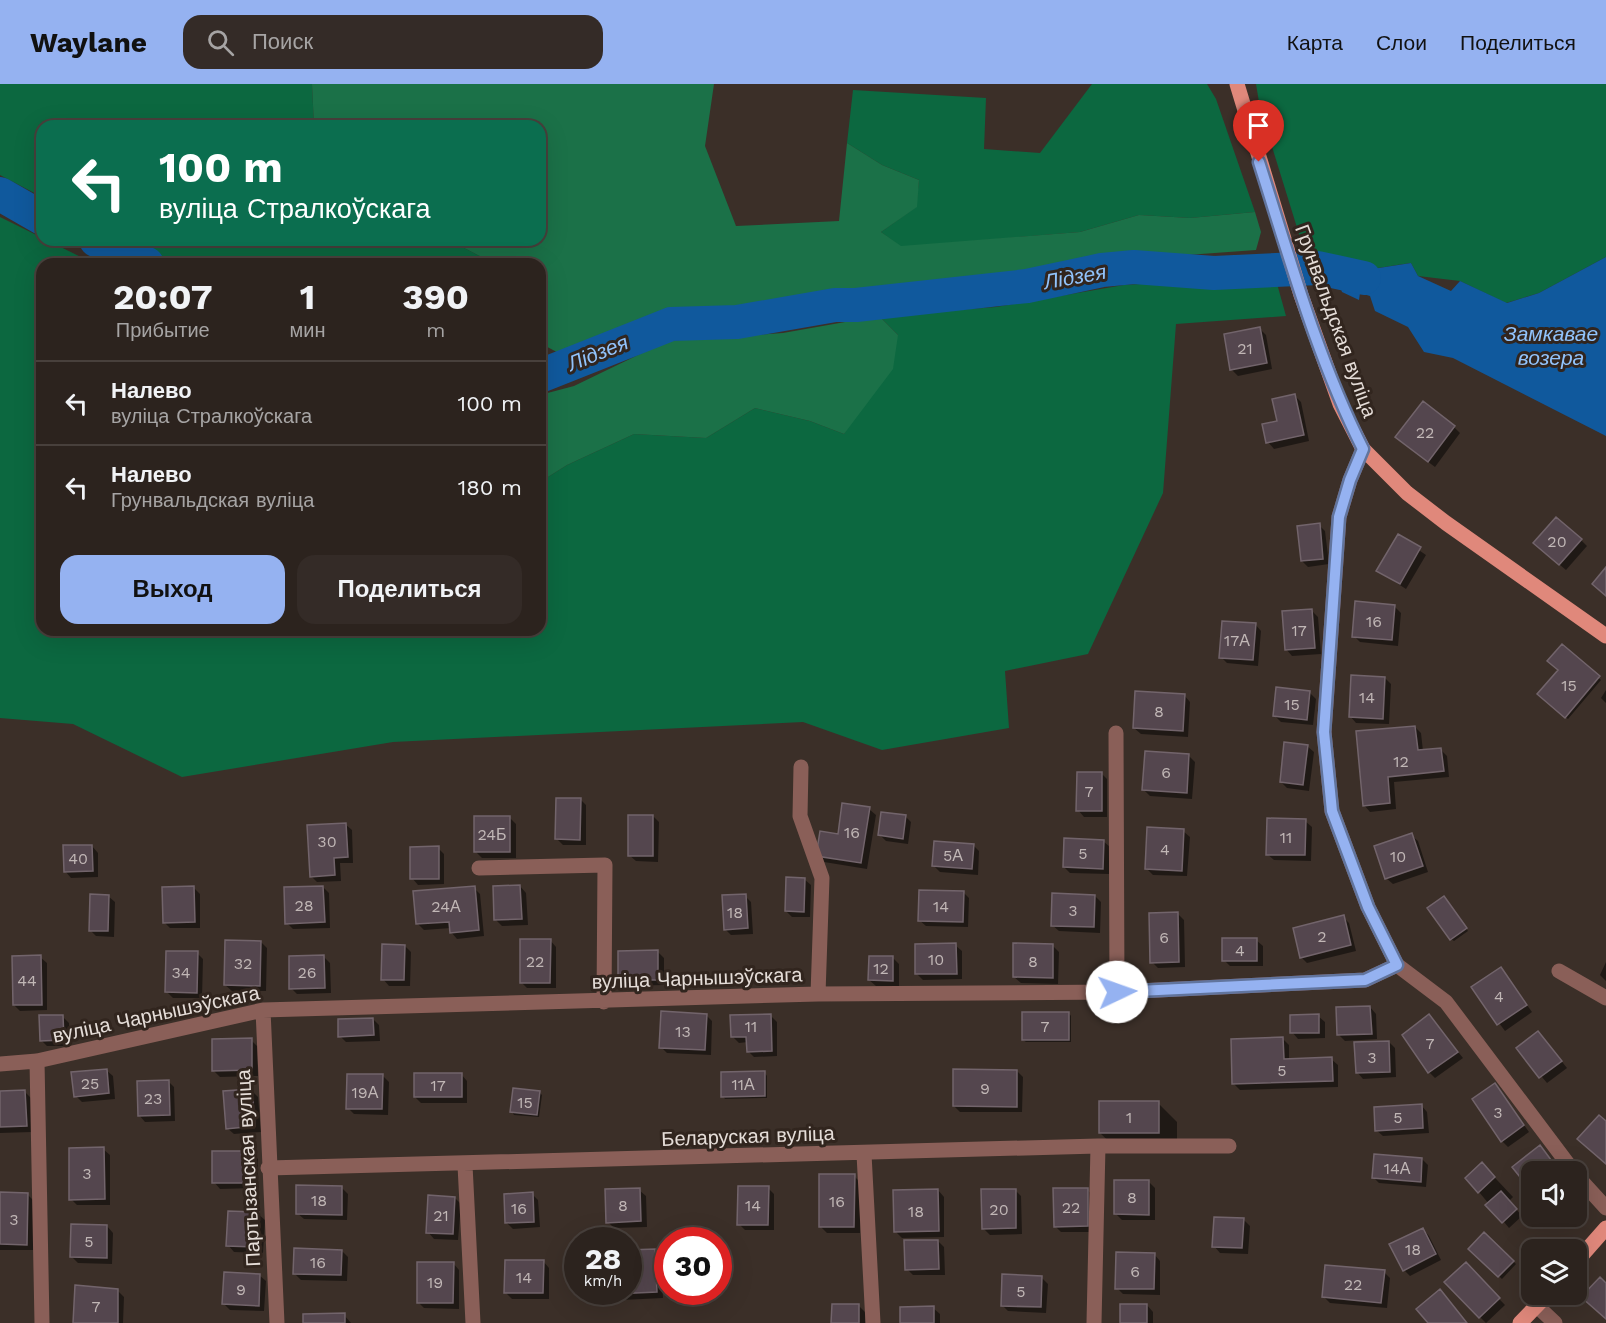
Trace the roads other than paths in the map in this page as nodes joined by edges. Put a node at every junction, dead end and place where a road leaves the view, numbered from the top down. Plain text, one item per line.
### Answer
1 (1237, 84) edge
2 (1363, 449) junction
3 (1606, 636) edge
4 (1116, 733) dead end
5 (801, 767) dead end
6 (478, 868) dead end
7 (1397, 965) junction
8 (1559, 971) dead end
9 (1117, 992) junction
10 (818, 994) junction
11 (1606, 998) edge
12 (604, 1002) junction
13 (263, 1010) junction
14 (37, 1061) junction
15 (0, 1064) edge
16 (1098, 1146) junction
17 (1229, 1146) dead end
18 (864, 1154) junction
19 (1566, 1161) edge
20 (465, 1165) junction
21 (268, 1168) junction
22 (1587, 1187) edge
23 (1606, 1208) edge
24 (1606, 1227) edge
25 (1587, 1249) edge
26 (1538, 1307) joint
27 (42, 1323) edge
28 (277, 1323) edge
29 (473, 1323) edge
30 (873, 1323) edge
31 (1094, 1323) edge
32 (1520, 1323) edge
33 (1555, 1323) edge

1 - 2 main road, Грунвальдская вуліца
2 - 3 main road, Грунвальдская вуліца
2 - 7 street
4 - 9 street
5 - 10 street
6 - 12 street
7 - 9 street, вуліца Чарнышэўскага
7 - 19 street
8 - 11 street
9 - 10 street, вуліца Чарнышэўскага
10 - 12 street, вуліца Чарнышэўскага
12 - 13 street, вуліца Чарнышэўскага
13 - 14 street, вуліца Чарнышэўскага
13 - 21 street, Партызанская вуліца
14 - 15 street, вуліца Чарнышэўскага
14 - 27 street
16 - 17 street, Беларуская вуліца
16 - 18 street, Беларуская вуліца
16 - 31 street
18 - 20 street, Беларуская вуліца
18 - 30 street
20 - 21 street, Беларуская вуліца
20 - 29 street
21 - 28 street, Партызанская вуліца
22 - 23 street
24 - 25 main road
26 - 32 main road
26 - 33 street

